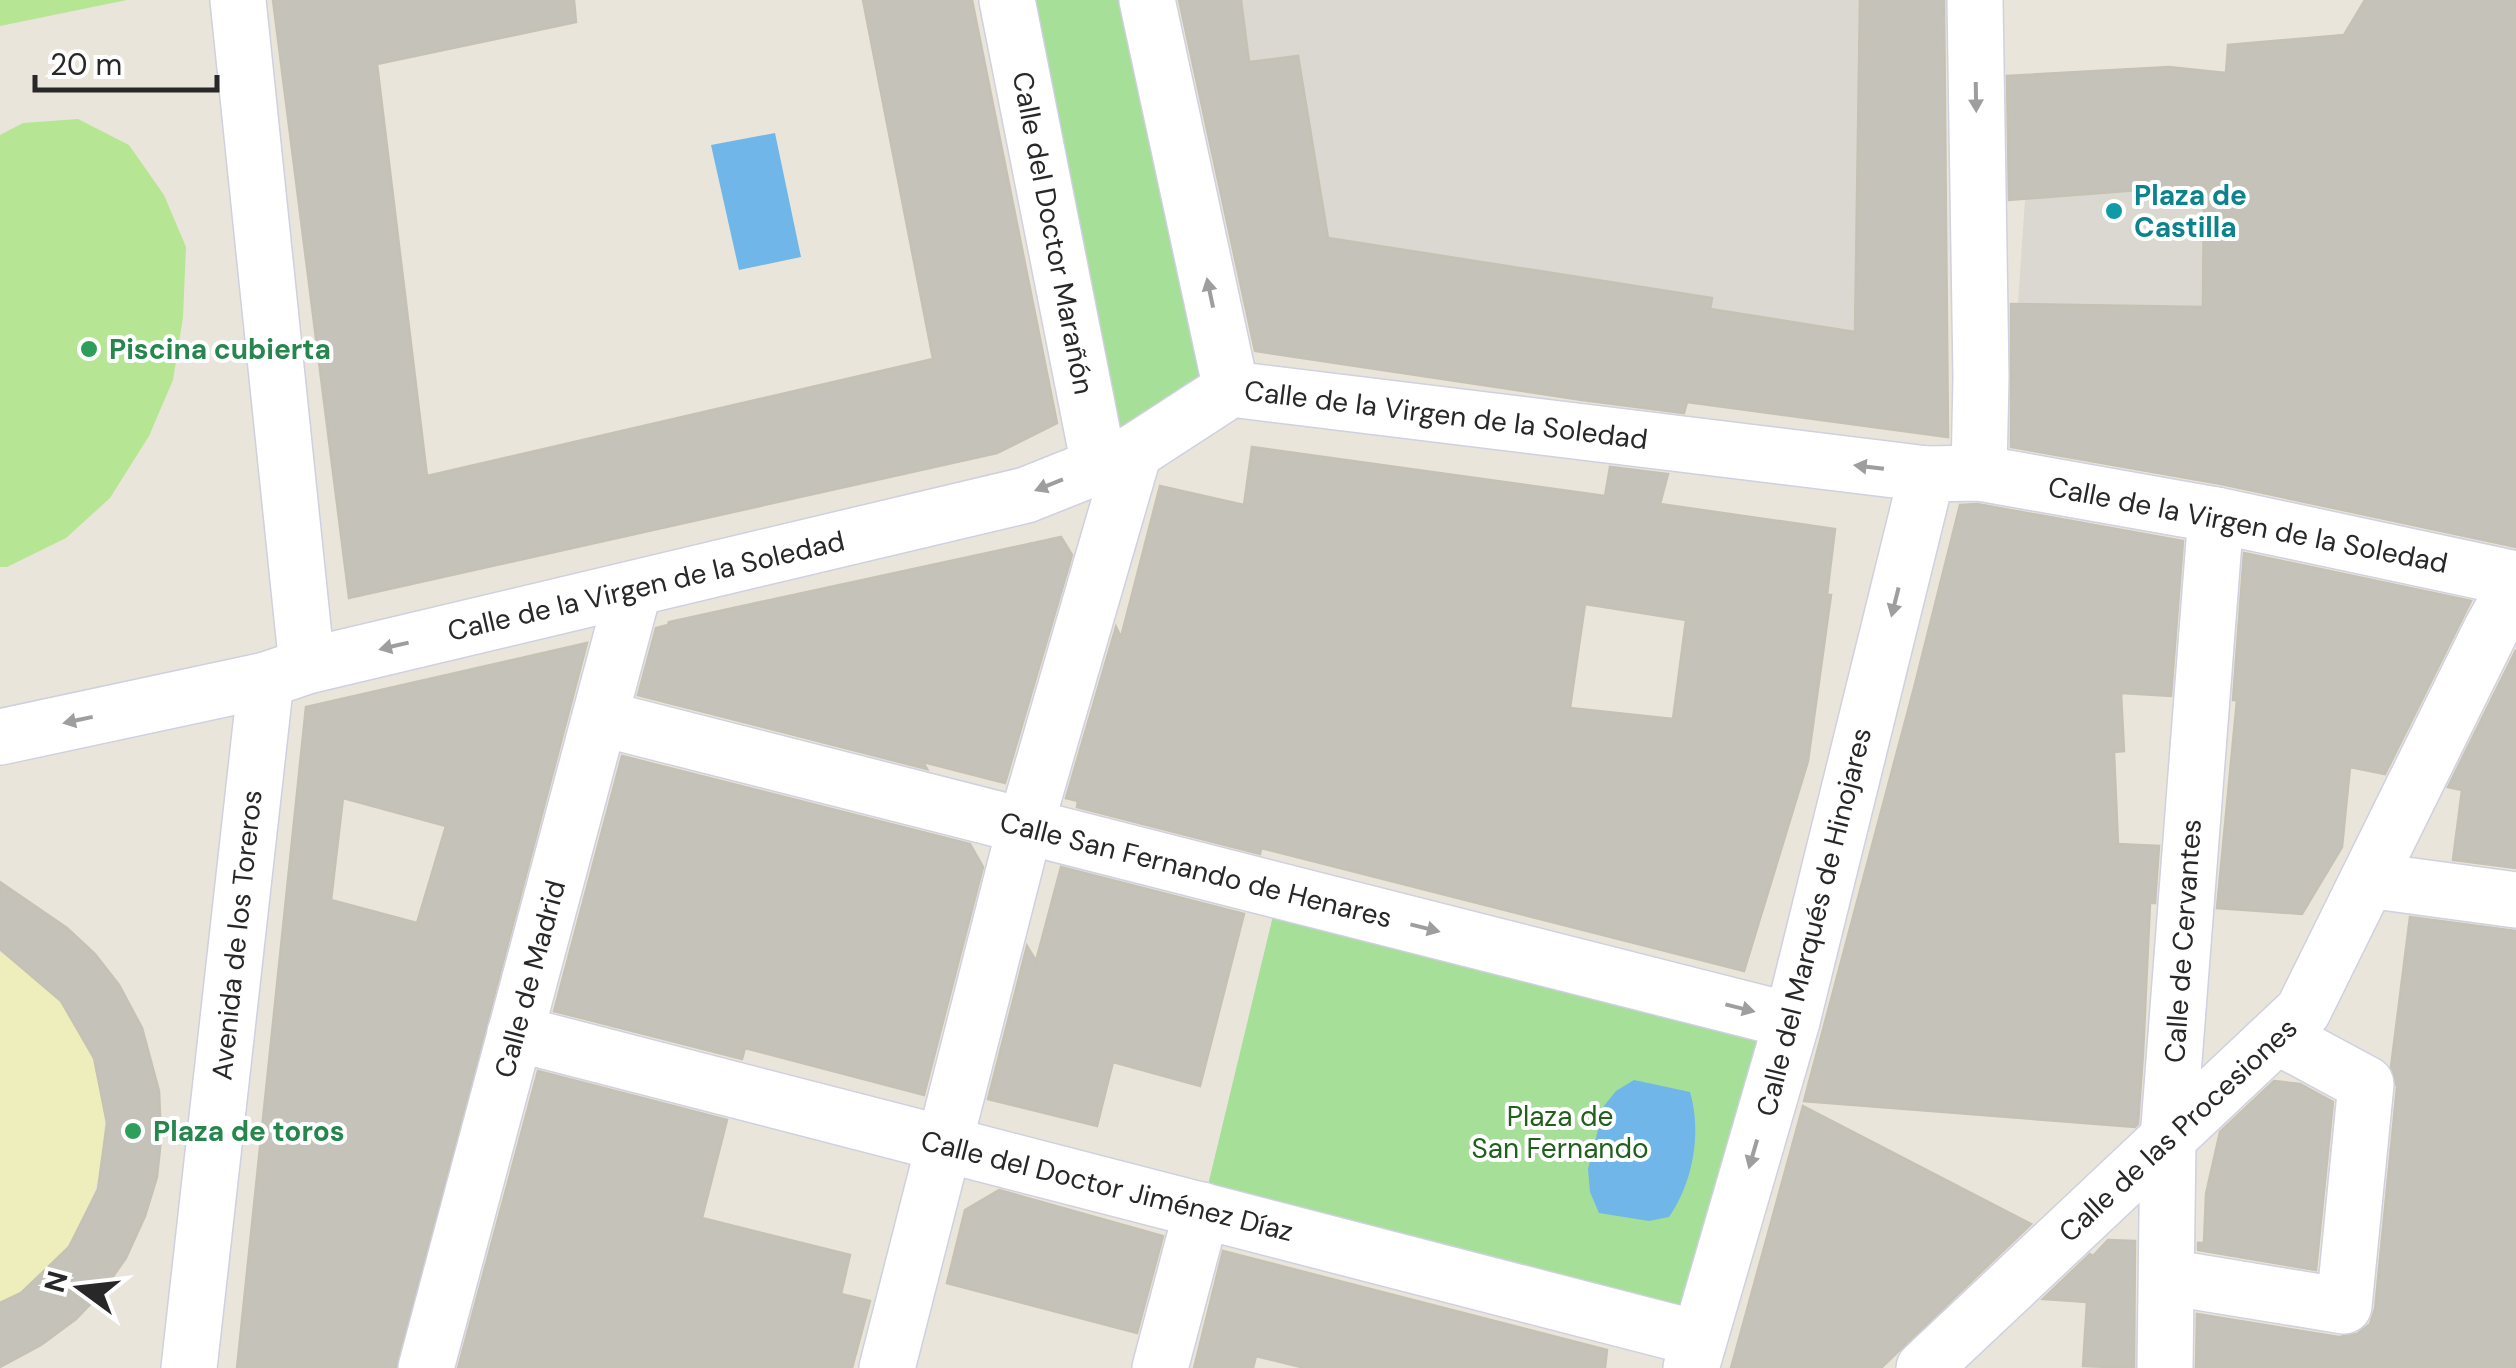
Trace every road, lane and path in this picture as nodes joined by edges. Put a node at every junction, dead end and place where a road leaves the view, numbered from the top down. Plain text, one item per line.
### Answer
1 (238, 0) edge
2 (1007, 0) edge
3 (1147, 0) edge
4 (1975, 0) edge
5 (1231, 388) junction
6 (1116, 458) junction
7 (1953, 473) junction
8 (2216, 515) junction
9 (2516, 582) edge
10 (634, 589) junction
11 (287, 673) junction
12 (600, 718) junction
13 (0, 737) edge
14 (1025, 826) junction
15 (2368, 880) junction
16 (2516, 900) edge
17 (1792, 1021) junction
18 (515, 1033) junction
19 (2277, 1036) junction
20 (2168, 1139) junction
21 (944, 1144) junction
22 (1202, 1210) junction
23 (2167, 1277) junction
24 (1695, 1354) edge
25 (188, 1368) edge
26 (426, 1368) edge
27 (887, 1368) edge
28 (1160, 1368) edge
29 (1924, 1368) edge
30 (2165, 1368) edge

1 - 11 street, Avenida de los Toreros
2 - 6 street, Calle del Doctor Marañón
5 -> 3 street
4 -> 7 street, Calle del Marqués de Hinojares
5 - 6 street, Calle de la Virgen de la Soledad
7 -> 5 street, Calle de la Virgen de la Soledad
6 -> 10 street, Calle de la Virgen de la Soledad
6 - 14 street, Calle del Doctor Marañón
7 - 8 street, Calle de la Virgen de la Soledad
7 -> 17 street, Calle del Marqués de Hinojares
8 - 9 street, Calle de la Virgen de la Soledad
8 - 20 street, Calle de Cervantes
9 - 15 street, Calle de las Procesiones
10 -> 11 street, Calle de la Virgen de la Soledad
10 - 12 street, Calle de Madrid
11 -> 13 street, Calle de la Virgen de la Soledad
11 - 25 street, Avenida de los Toreros
12 - 14 street, Calle San Fernando de Henares
12 - 18 street, Calle de Madrid
14 -> 17 street, Calle San Fernando de Henares
14 - 21 street, Calle del Doctor Marañón
15 - 16 street
15 - 19 street, Calle de las Procesiones
17 -> 24 street, Calle del Marqués de Hinojares
18 - 21 street, Calle del Doctor Jiménez Díaz
18 - 26 street, Calle de Madrid
19 - 20 street, Calle de las Procesiones
19 - 23 street
20 - 23 street, Calle de Cervantes
20 - 29 street, Calle de las Procesiones
21 - 22 street, Calle del Doctor Jiménez Díaz
21 - 27 street, Calle del Doctor Marañón
22 - 24 street, Calle del Doctor Jiménez Díaz
22 - 28 street
23 - 30 street, Calle de Cervantes

